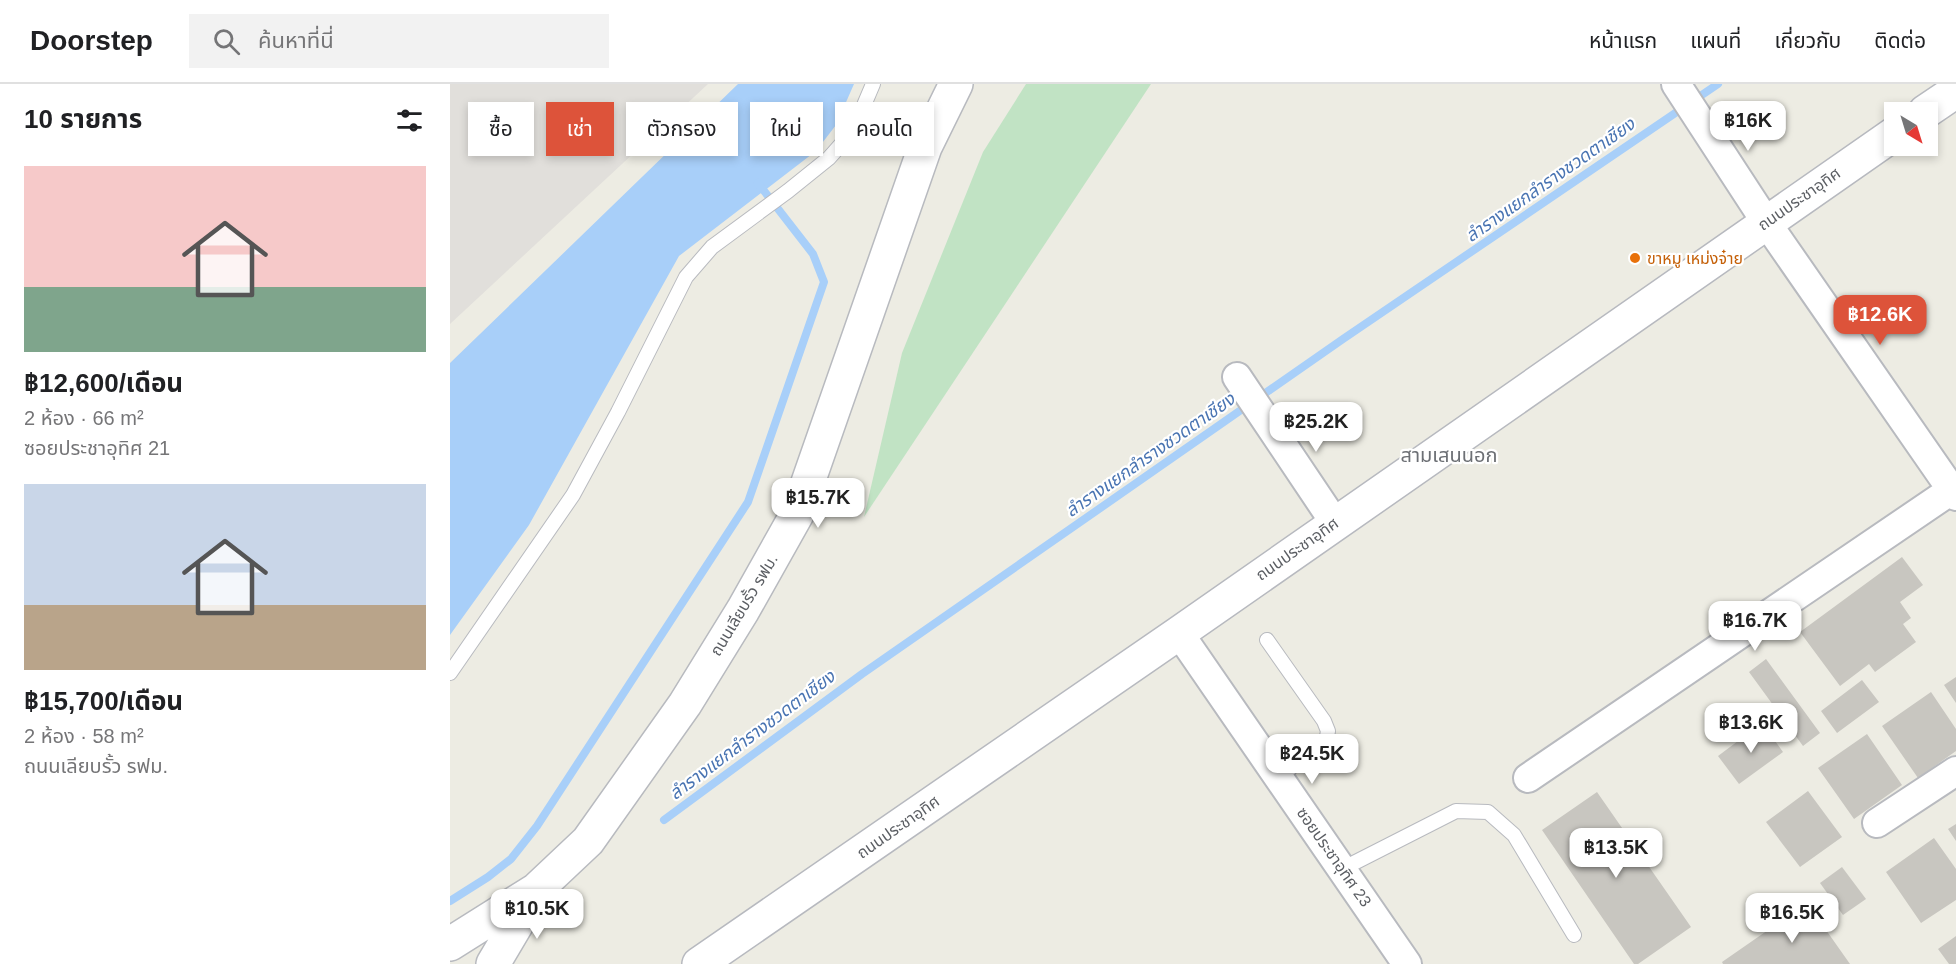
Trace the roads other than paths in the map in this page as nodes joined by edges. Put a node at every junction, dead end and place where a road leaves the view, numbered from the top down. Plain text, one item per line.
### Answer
1 (873, 84) edge
2 (956, 84) edge
3 (1956, 91) edge
4 (1685, 97) edge
5 (1938, 103) edge
6 (1884, 141) edge
7 (1766, 222) junction
8 (1247, 394) dead end
9 (1955, 491) edge
10 (1335, 523) junction
11 (1179, 633) junction
12 (1267, 640) dead end
13 (450, 674) edge
14 (1956, 771) edge
15 (1278, 777) junction
16 (1528, 778) dead end
17 (1877, 823) dead end
18 (1342, 869) junction
19 (536, 890) junction
20 (1574, 935) dead end
21 (450, 944) edge
22 (493, 964) edge
23 (699, 964) edge
24 (1407, 964) edge

1 - 13 lane
2 - 19 main road, ถนนเลียบรั้ว รฟม.
3 - 5 main road
4 - 7 street
6 - 7 main road, ถนนประชาอุทิศ
7 - 9 street
7 - 10 main road, ถนนประชาอุทิศ
8 - 10 street
9 - 16 street
10 - 11 main road, ถนนประชาอุทิศ
11 - 15 street, ซอยประชาอุทิศ 23
11 - 23 main road, ถนนประชาอุทิศ
12 - 15 lane
14 - 17 street
15 - 18 street, ซอยประชาอุทิศ 23
18 - 20 lane
18 - 24 street, ซอยประชาอุทิศ 23
19 - 21 main road, ถนนเลียบรั้ว รฟม.
19 - 22 main road

